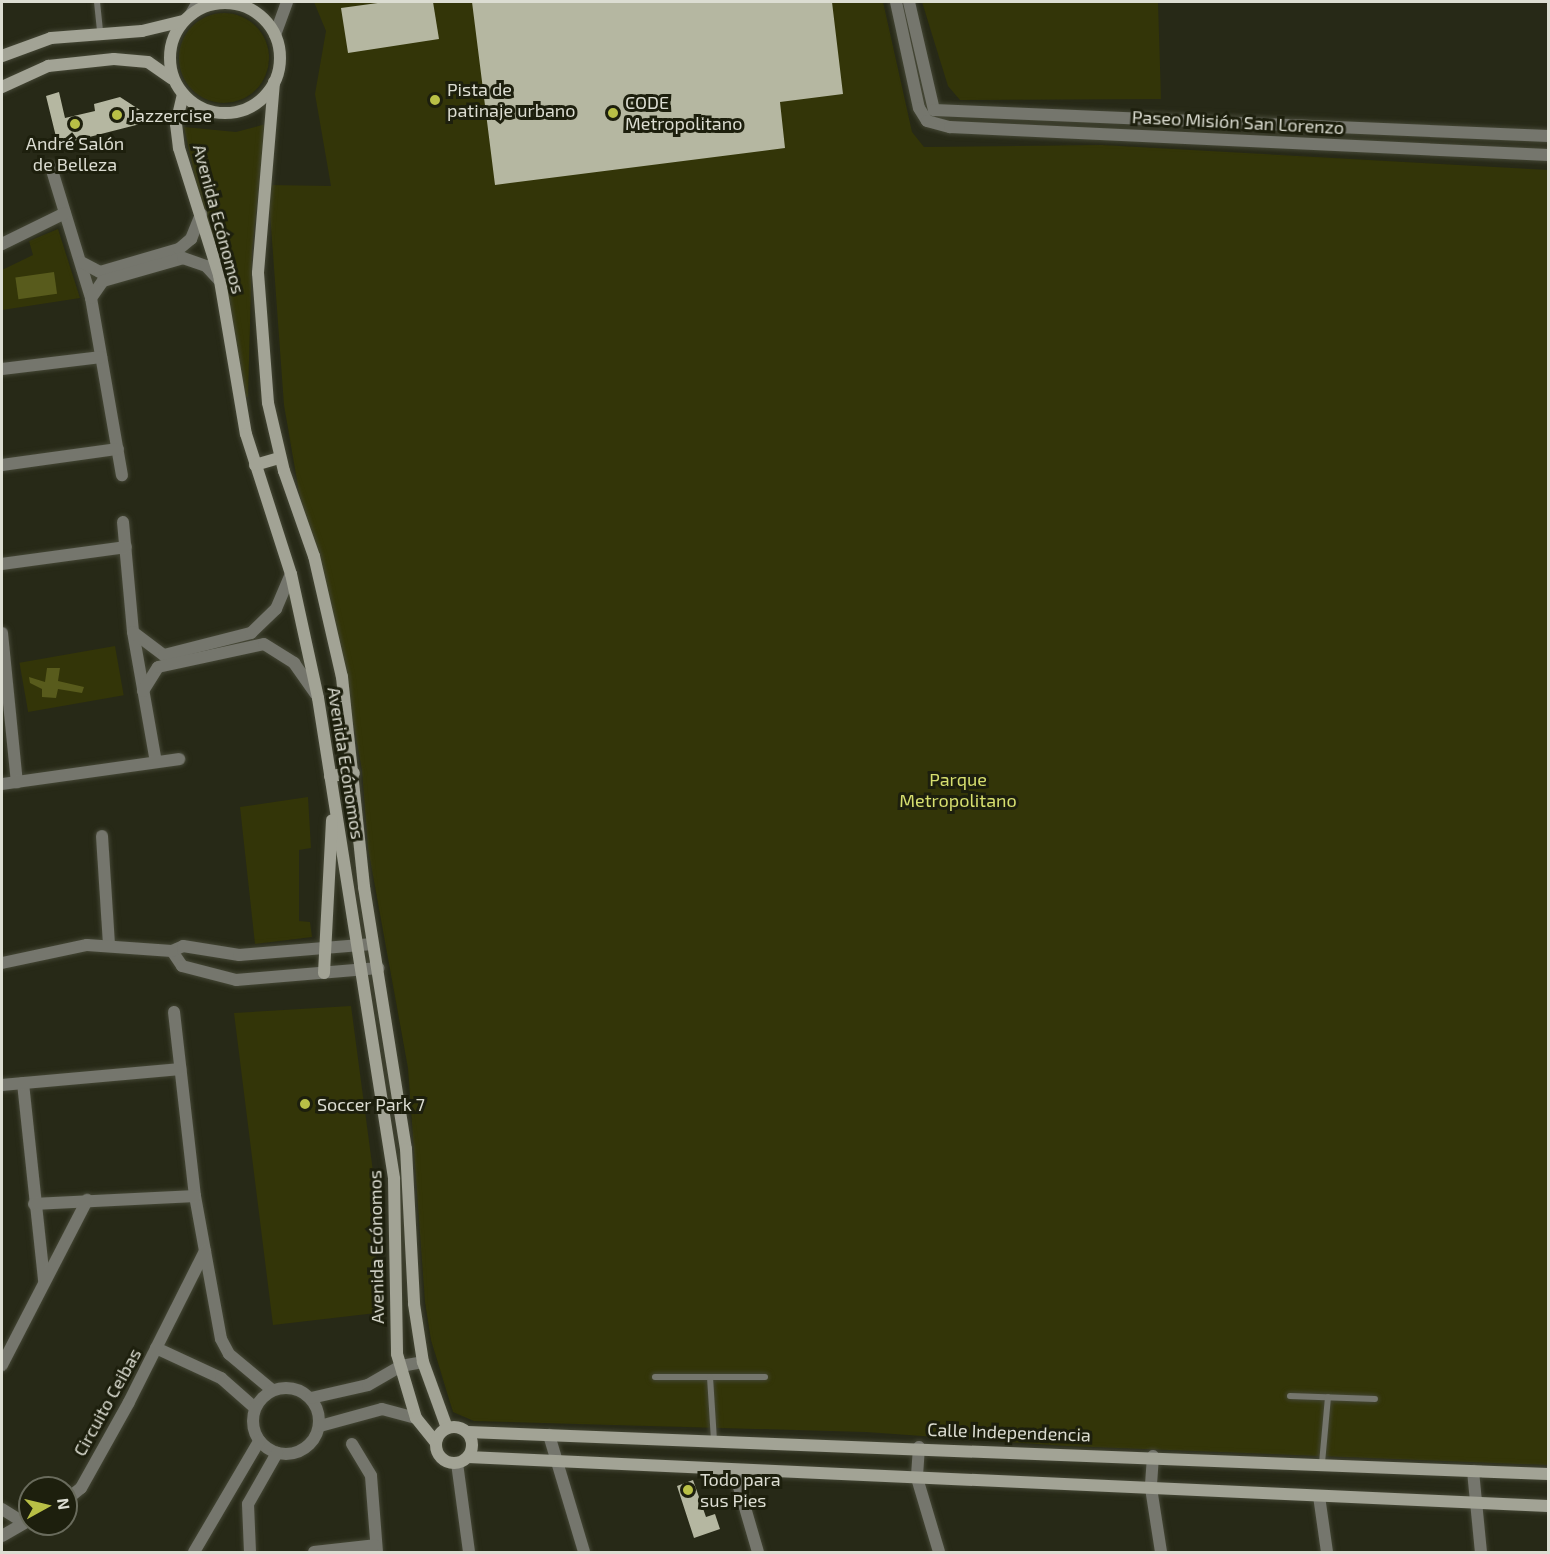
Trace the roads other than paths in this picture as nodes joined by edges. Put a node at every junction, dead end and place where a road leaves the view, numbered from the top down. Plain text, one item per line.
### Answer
1 (97, 2) edge
2 (198, 2) edge
3 (286, 2) edge
4 (896, 2) edge
5 (909, 2) edge
6 (187, 18) junction
7 (100, 33) junction
8 (275, 35) junction
9 (2, 56) edge
10 (175, 81) junction
11 (274, 82) junction
12 (2, 87) edge
13 (183, 94) junction
14 (934, 110) junction
15 (927, 121) junction
16 (1548, 136) edge
17 (1548, 156) edge
18 (51, 167) dead end
19 (65, 213) junction
20 (201, 214) junction
21 (2, 244) edge
22 (81, 262) junction
23 (220, 281) junction
24 (91, 298) junction
25 (101, 357) junction
26 (2, 369) edge
27 (118, 449) junction
28 (280, 458) junction
29 (2, 465) edge
30 (255, 465) junction
31 (122, 475) dead end
32 (123, 522) dead end
33 (126, 547) junction
34 (2, 564) edge
35 (291, 574) junction
36 (134, 632) junction
37 (2, 633) edge
38 (143, 691) junction
39 (318, 698) junction
40 (179, 759) dead end
41 (156, 762) junction
42 (354, 773) junction
43 (330, 776) junction
44 (17, 782) junction
45 (2, 784) edge
46 (333, 798) junction
47 (102, 836) dead end
48 (109, 944) junction
49 (374, 944) junction
50 (358, 945) junction
51 (325, 948) junction
52 (172, 951) junction
53 (2, 963) edge
54 (378, 968) junction
55 (363, 970) junction
56 (324, 974) junction
57 (174, 1012) dead end
58 (180, 1069) junction
59 (23, 1083) junction
60 (2, 1085) edge
61 (406, 1149) junction
62 (390, 1150) junction
63 (195, 1196) junction
64 (87, 1200) junction
65 (34, 1204) junction
66 (205, 1251) junction
67 (44, 1281) junction
68 (156, 1348) junction
69 (423, 1362) junction
70 (2, 1365) edge
71 (401, 1366) junction
72 (655, 1377) dead end
73 (710, 1377) junction
74 (765, 1377) dead end
75 (272, 1390) junction
76 (1290, 1396) dead end
77 (1328, 1397) junction
78 (311, 1398) junction
79 (1375, 1399) dead end
80 (255, 1408) junction
81 (416, 1418) junction
82 (320, 1426) junction
83 (447, 1428) junction
84 (468, 1432) junction
85 (549, 1435) junction
86 (714, 1440) junction
87 (259, 1441) junction
88 (436, 1443) junction
89 (352, 1444) dead end
90 (919, 1447) junction
91 (277, 1453) junction
92 (1153, 1456) junction
93 (463, 1460) junction
94 (558, 1462) junction
95 (1322, 1463) junction
96 (734, 1470) junction
97 (1473, 1471) junction
98 (1548, 1474) edge
99 (917, 1478) junction
100 (1151, 1488) junction
101 (78, 1490) edge
102 (228, 1492) junction
103 (1319, 1496) junction
104 (1475, 1503) junction
105 (248, 1504) junction
106 (1548, 1506) edge
107 (2, 1509) edge
108 (18, 1517) edge
109 (18, 1527) edge
110 (2, 1536) edge
111 (376, 1549) edge
112 (194, 1552) edge
113 (250, 1552) edge
114 (314, 1552) edge
115 (469, 1552) edge
116 (584, 1552) edge
117 (758, 1552) edge
118 (939, 1552) edge
119 (1161, 1552) edge
120 (1328, 1552) edge
121 (1481, 1552) edge

1 - 7 lane
2 - 6 street
3 - 8 street
4 - 15 street
5 - 14 street
6 - 7 street
6 - 8 street
6 - 10 street
7 - 9 street
8 - 11 street
10 - 12 street
10 - 13 street
11 - 13 street
11 - 28 street, Avenida Ecónomos
13 - 20 street, Avenida Ecónomos
14 - 15 street
14 - 16 street, Paseo Misión San Lorenzo
15 - 17 street, Paseo Misión San Lorenzo
18 - 19 street
19 - 21 street
19 - 22 street
20 - 22 street
20 - 23 street, Avenida Ecónomos
22 - 24 street
23 - 24 street
23 - 30 street, Avenida Ecónomos
24 - 25 street
25 - 26 street
25 - 27 street
27 - 29 street
27 - 31 street
28 - 30 street
28 - 42 street, Avenida Ecónomos
30 - 35 street, Avenida Ecónomos
32 - 33 street
33 - 34 street
33 - 36 street
35 - 36 street
35 - 39 street, Avenida Ecónomos
36 - 38 street
37 - 44 street
38 - 39 street
38 - 41 street
39 - 43 street, Avenida Ecónomos
40 - 41 street
41 - 44 street
42 - 43 street
42 - 49 street, Avenida Ecónomos
43 - 46 street, Avenida Ecónomos
44 - 45 street
46 - 50 street, Avenida Ecónomos
46 - 51 street
47 - 48 street
48 - 52 street
48 - 53 street
49 - 50 street
49 - 54 street, Avenida Ecónomos
50 - 51 street
50 - 55 street, Avenida Ecónomos
51 - 52 street
51 - 56 street
52 - 56 street
54 - 55 street
54 - 61 street, Avenida Ecónomos
55 - 56 street
55 - 62 street, Avenida Ecónomos
57 - 58 street
58 - 59 street
58 - 63 street
59 - 60 street
59 - 65 street
61 - 62 street
61 - 69 street, Avenida Ecónomos
62 - 71 street, Avenida Ecónomos
63 - 64 street
63 - 66 street
64 - 65 street
64 - 67 street
65 - 67 street
66 - 68 street, Circuito Ceibas
66 - 75 street
67 - 70 street
68 - 80 street, Circuito Ceibas
68 - 101 street, Circuito Ceibas
69 - 71 street
69 - 83 street, Avenida Ecónomos
71 - 78 street
71 - 81 street, Avenida Ecónomos
72 - 73 lane
73 - 74 lane
73 - 86 lane
75 - 78 street
75 - 80 street
76 - 77 lane
77 - 79 lane
77 - 95 lane
78 - 82 street
80 - 87 street
81 - 82 street
81 - 88 street, Avenida Ecónomos
82 - 91 street
83 - 84 street
83 - 88 street
84 - 85 street, Calle Independencia
84 - 93 street
85 - 86 street, Calle Independencia
85 - 94 street
86 - 90 street, Calle Independencia
87 - 91 street
87 - 102 street
88 - 93 street
89 - 111 street
90 - 92 street, Calle Independencia
90 - 99 street
91 - 105 street
92 - 95 street, Calle Independencia
92 - 100 street
93 - 94 street
93 - 115 street
94 - 96 street
94 - 116 street
95 - 97 street, Calle Independencia
96 - 99 street
96 - 117 street
97 - 98 street, Calle Independencia
97 - 104 street
99 - 100 street
99 - 118 street
100 - 103 street
100 - 119 street
102 - 105 street
102 - 112 street
103 - 104 street
103 - 120 street
104 - 106 street
104 - 121 street
105 - 113 street
107 - 108 street
109 - 110 street
111 - 114 street

